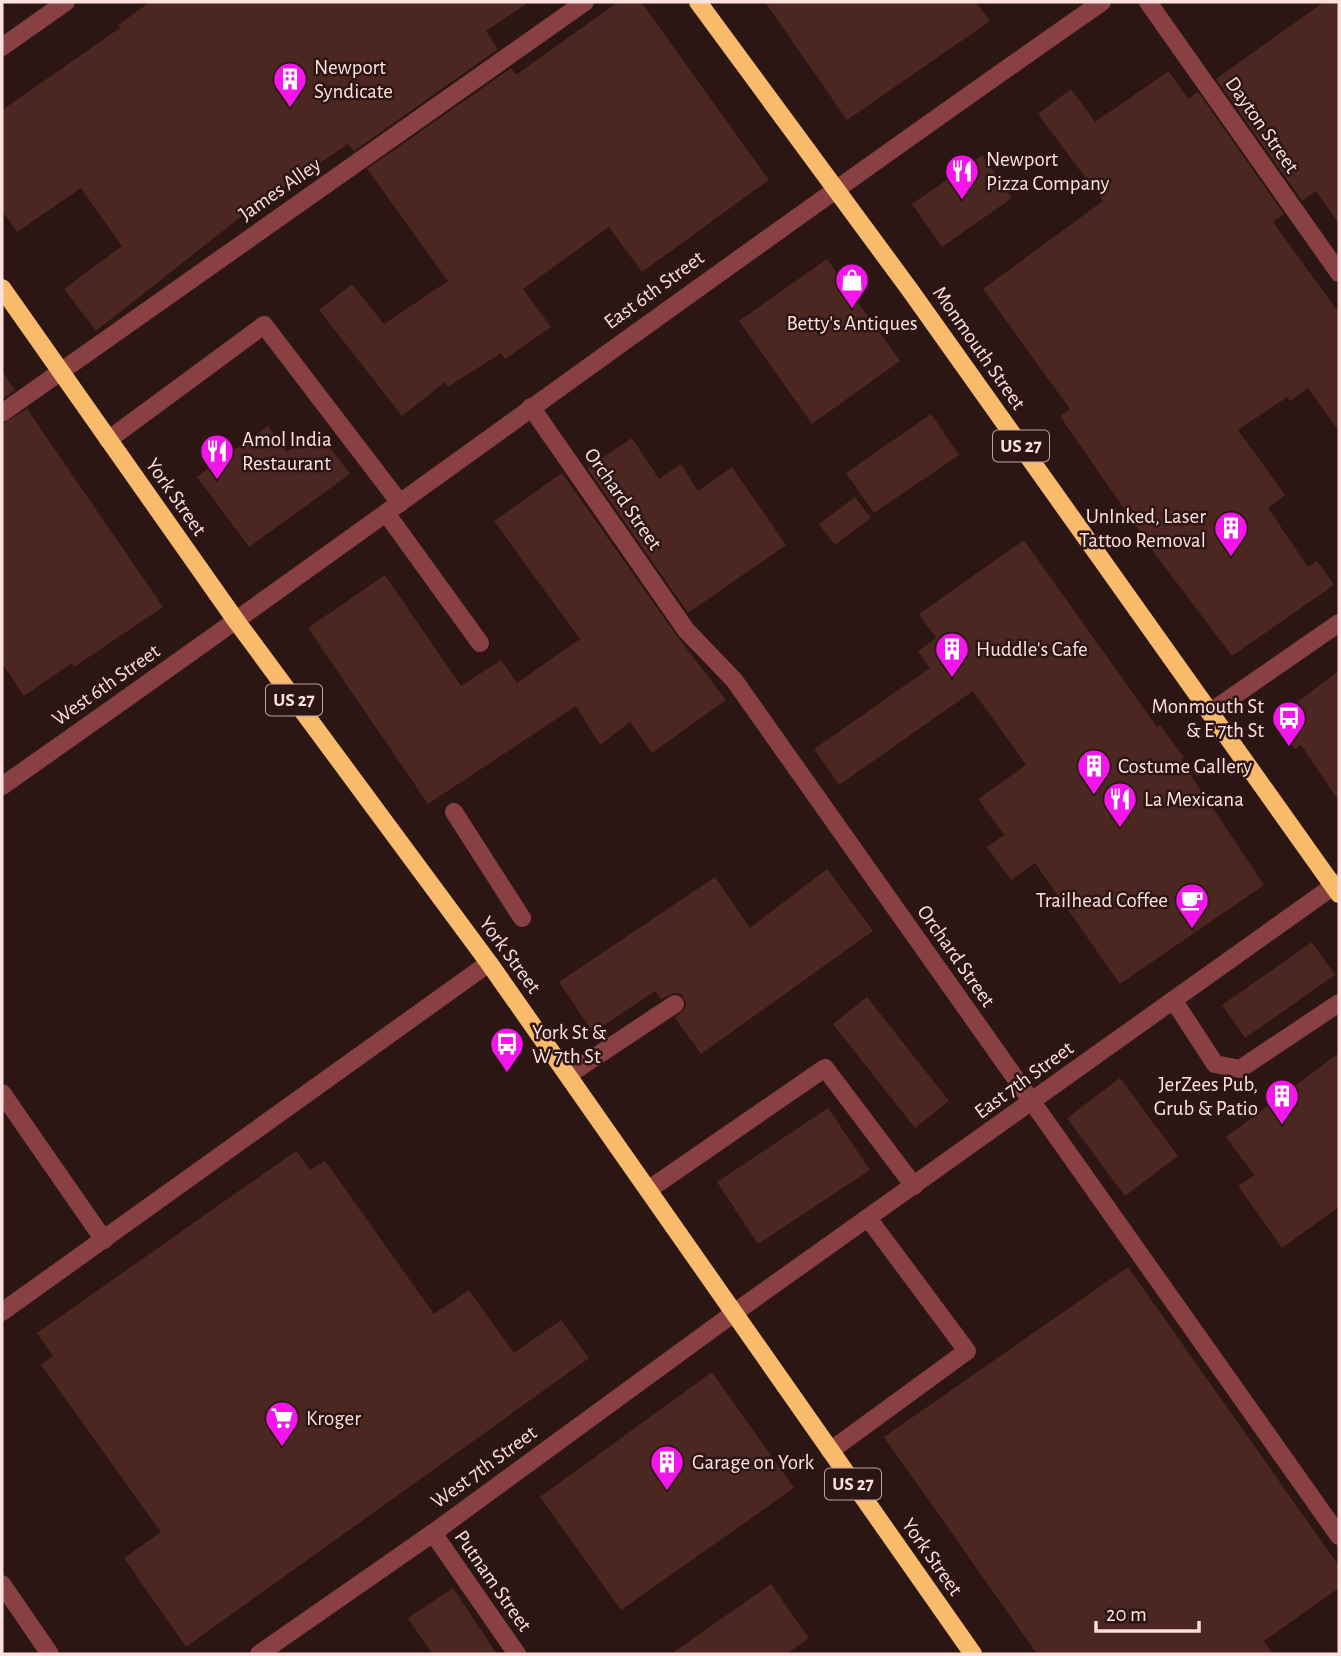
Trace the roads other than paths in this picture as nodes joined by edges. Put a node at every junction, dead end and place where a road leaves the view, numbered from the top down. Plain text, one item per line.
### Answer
1 (66, 2) edge
2 (585, 2) edge
3 (698, 2) edge
4 (1102, 2) edge
5 (1148, 2) edge
6 (2, 47) edge
7 (837, 188) junction
8 (1339, 274) edge
9 (2, 288) edge
10 (60, 371) junction
11 (531, 407) junction
12 (2, 413) edge
13 (108, 439) junction
14 (393, 508) junction
15 (237, 622) junction
16 (1339, 624) edge
17 (480, 643) dead end
18 (1209, 713) junction
19 (2, 786) edge
20 (454, 812) dead end
21 (1337, 887) edge
22 (522, 918) dead end
23 (489, 963) junction
24 (1174, 1001) junction
25 (1339, 1003) edge
26 (675, 1004) dead end
27 (568, 1075) junction
28 (2, 1093) edge
29 (1032, 1103) junction
30 (914, 1186) junction
31 (648, 1190) junction
32 (868, 1218) junction
33 (104, 1240) junction
34 (2, 1312) edge
35 (734, 1313) junction
36 (830, 1451) junction
37 (433, 1533) junction
38 (1339, 1536) edge
39 (2, 1585) edge
40 (50, 1654) edge
41 (259, 1654) edge
42 (517, 1654) edge
43 (973, 1654) edge

1 - 6 street
2 - 10 street, James Alley
3 - 7 main road, Monmouth Street / US 27
4 - 7 street, East 6th Street
5 - 8 street, Dayton Street
7 - 11 street, East 6th Street
7 - 18 main road, Monmouth Street / US 27
9 - 10 main road, York Street / US 27
10 - 12 street, James Alley
10 - 13 main road, York Street / US 27
11 - 14 street, East 6th Street
11 - 29 street, Orchard Street
13 - 14 street
13 - 15 main road, York Street / US 27
14 - 15 street, East 6th Street
14 - 17 street
15 - 19 street, West 6th Street
15 - 23 main road, York Street / US 27
16 - 18 street
18 - 21 main road, Monmouth Street / US 27
20 - 22 street
21 - 24 street, East 7th Street
23 - 27 main road, York Street / US 27
23 - 33 street
24 - 25 street
24 - 29 street, East 7th Street
26 - 27 street
27 - 31 main road, York Street / US 27
28 - 33 street
29 - 30 street, East 7th Street
29 - 38 street, Orchard Street
30 - 31 street
30 - 32 street, East 7th Street
31 - 35 main road, York Street / US 27
32 - 35 street, East 7th Street
32 - 36 street
33 - 34 street
35 - 36 main road, York Street / US 27
35 - 37 street, West 7th Street
36 - 43 main road, York Street / US 27
37 - 41 street, West 7th Street
37 - 42 street, Putnam Street
39 - 40 street

